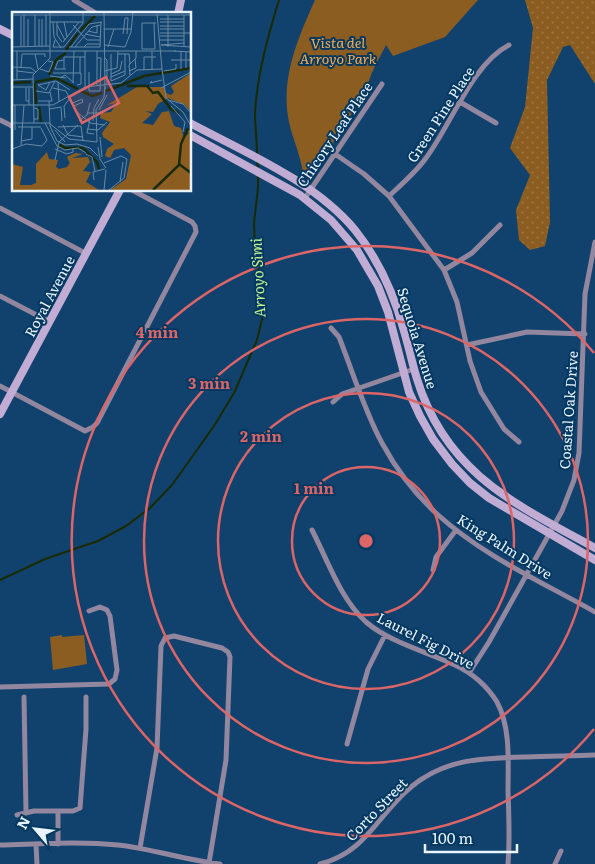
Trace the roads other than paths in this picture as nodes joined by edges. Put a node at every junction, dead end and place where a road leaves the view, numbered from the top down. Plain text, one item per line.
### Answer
1 (74, 0) edge
2 (94, 12) edge
3 (0, 29) edge
4 (12, 35) edge
5 (509, 45) dead end
6 (382, 84) dead end
7 (460, 102) junction
8 (0, 120) edge
9 (496, 123) dead end
10 (191, 125) edge
11 (12, 126) edge
12 (191, 137) edge
13 (335, 154) junction
14 (311, 189) junction
15 (119, 191) edge
16 (134, 191) edge
17 (389, 196) junction
18 (305, 198) junction
19 (0, 208) edge
20 (500, 225) dead end
21 (595, 242) edge
22 (85, 253) junction
23 (444, 270) junction
24 (0, 296) edge
25 (50, 322) junction
26 (331, 328) dead end
27 (584, 334) junction
28 (467, 345) junction
29 (414, 369) junction
30 (403, 372) junction
31 (0, 386) edge
32 (359, 387) junction
33 (12, 392) junction
34 (333, 402) dead end
35 (0, 414) edge
36 (519, 442) dead end
37 (554, 525) junction
38 (312, 530) dead end
39 (456, 530) junction
40 (549, 534) junction
41 (595, 548) edge
42 (595, 560) edge
43 (433, 570) dead end
44 (527, 574) junction
45 (88, 611) dead end
46 (595, 612) edge
47 (385, 635) junction
48 (469, 673) junction
49 (0, 687) edge
50 (24, 697) dead end
51 (86, 697) dead end
52 (347, 744) dead end
53 (595, 755) edge
54 (508, 758) junction
55 (58, 811) junction
56 (26, 812) junction
57 (18, 815) dead end
58 (36, 844) junction
59 (58, 844) junction
60 (0, 845) edge
61 (140, 848) junction
62 (561, 851) dead end
63 (209, 863) edge
64 (38, 864) edge
65 (220, 864) edge
66 (320, 864) edge
67 (508, 864) edge
68 (555, 864) edge

1 - 2 street
3 - 4 main road
5 - 7 street, Green Pine Place
6 - 13 street, Chicory Leaf Place
7 - 9 street
7 - 17 street, Green Pine Place
8 - 11 street
10 - 14 main road, Sequoia Avenue
12 - 18 main road, Sequoia Avenue
13 - 14 street, Chicory Leaf Place
13 - 17 street
14 - 18 street, Chicory Leaf Place
14 - 29 main road, Sequoia Avenue
15 - 22 main road, Royal Avenue
16 - 33 street
17 - 23 street
18 - 30 main road, Sequoia Avenue
19 - 22 street
20 - 23 street
21 - 27 street, Coastal Oak Drive
22 - 25 main road, Royal Avenue
23 - 28 street
24 - 25 street
25 - 33 main road, Royal Avenue
26 - 32 street, King Palm Drive
27 - 28 street
27 - 37 street, Coastal Oak Drive
28 - 36 street
29 - 30 street
29 - 37 main road, Sequoia Avenue
30 - 32 street
30 - 40 main road, Sequoia Avenue
31 - 33 street
32 - 34 street
32 - 39 street, King Palm Drive
33 - 35 main road, Royal Avenue
37 - 40 street, Coastal Oak Drive
37 - 41 main road, Sequoia Avenue
38 - 47 street, Laurel Fig Drive
39 - 43 street
39 - 44 street, King Palm Drive
40 - 42 main road, Sequoia Avenue
40 - 44 street, Coastal Oak Drive
44 - 46 street, King Palm Drive
44 - 48 street, Coastal Oak Drive
45 - 49 street
47 - 48 street, Laurel Fig Drive
47 - 52 street
48 - 54 street, Laurel Fig Drive
50 - 56 street
51 - 55 street
53 - 54 street, Corto Street
54 - 66 street, Corto Street
54 - 67 street, Laurel Fig Drive
55 - 56 street
55 - 59 street
56 - 57 street
58 - 59 street
58 - 60 street
58 - 64 street
59 - 61 street
61 - 63 street
61 - 63 street
62 - 68 street
63 - 65 street

